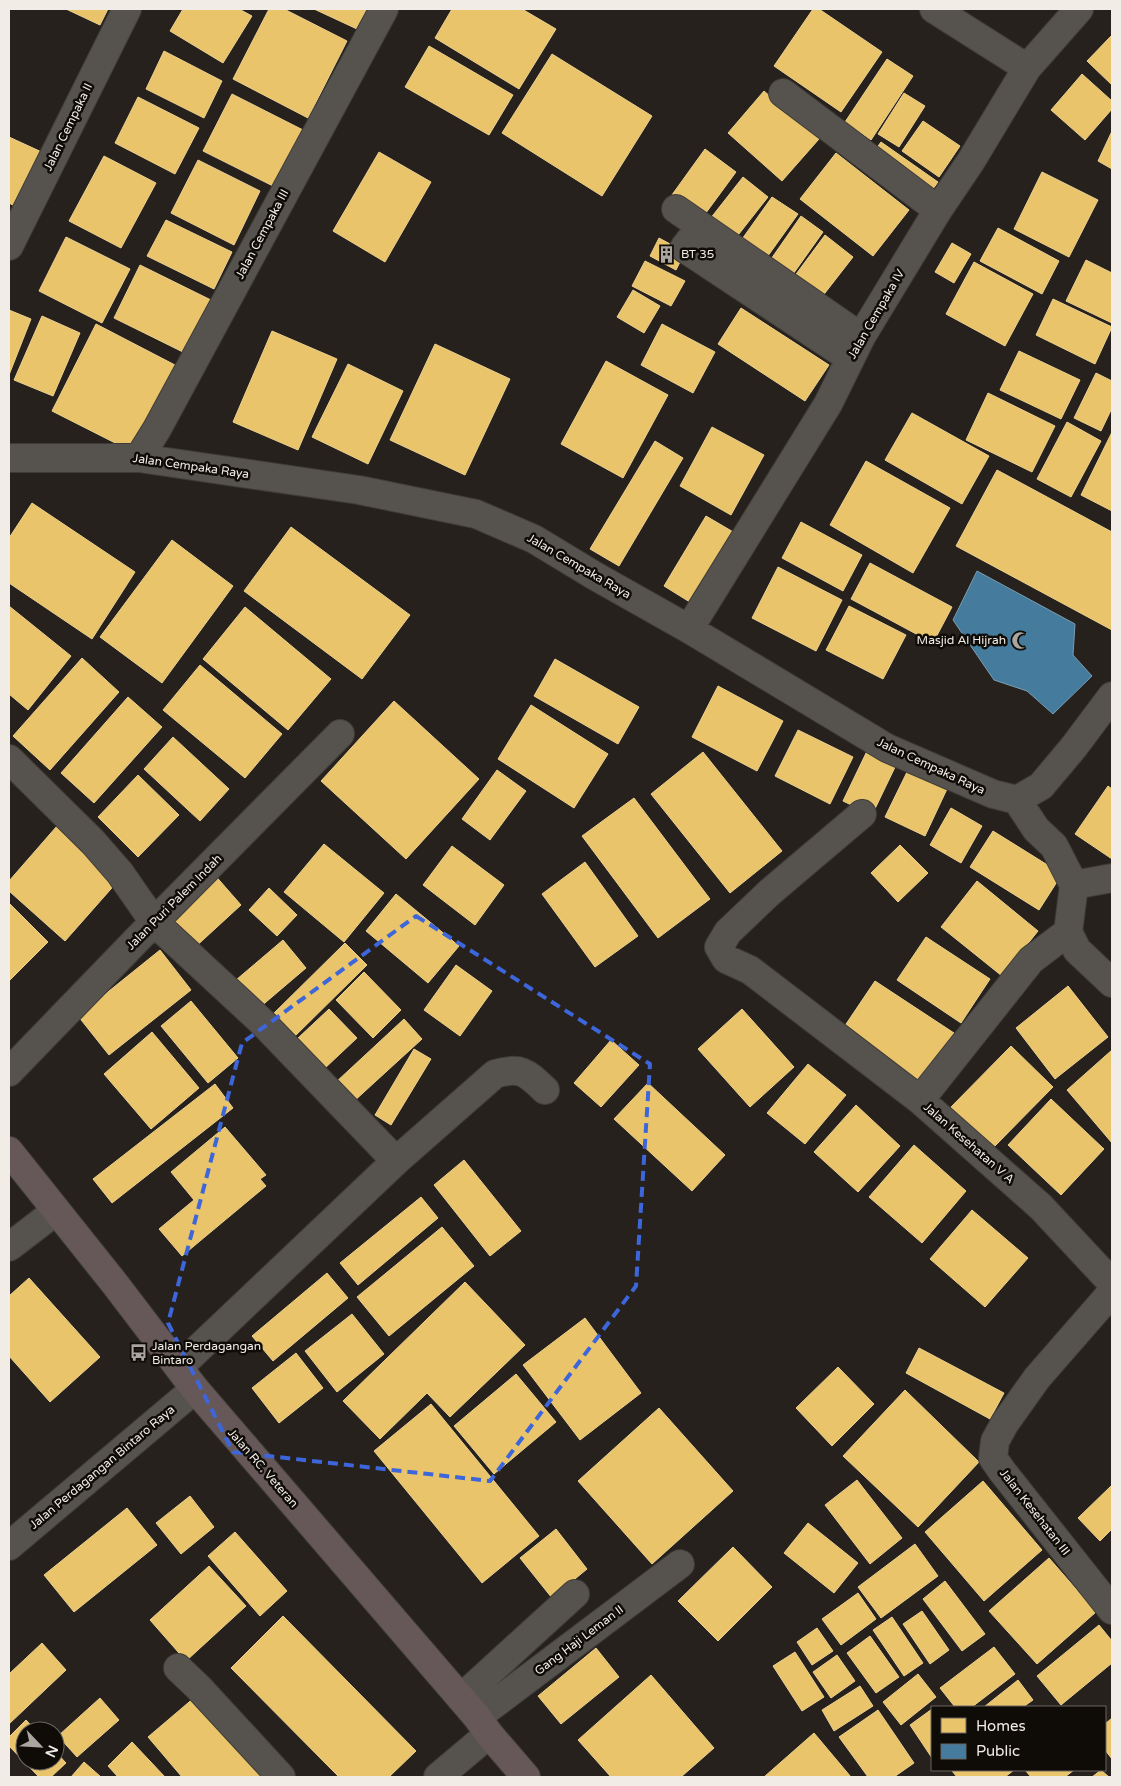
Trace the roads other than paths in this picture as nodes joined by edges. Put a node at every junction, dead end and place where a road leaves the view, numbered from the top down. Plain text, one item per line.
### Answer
1 (127, 9) edge
2 (384, 9) edge
3 (934, 9) edge
4 (1079, 9) edge
5 (1027, 68) junction
6 (783, 93) dead end
7 (676, 209) dead end
8 (938, 210) junction
9 (9, 246) edge
10 (856, 348) junction
11 (9, 458) edge
12 (139, 458) junction
13 (689, 629) junction
14 (1112, 696) edge
15 (340, 734) dead end
16 (9, 760) edge
17 (1017, 800) junction
18 (862, 814) dead end
19 (1112, 878) edge
20 (1074, 885) junction
21 (154, 922) junction
22 (1068, 932) junction
23 (1112, 983) edge
24 (9, 1072) edge
25 (545, 1090) dead end
26 (920, 1100) junction
27 (9, 1151) edge
28 (396, 1161) junction
29 (56, 1211) junction
30 (9, 1247) edge
31 (1112, 1283) edge
32 (1112, 1292) edge
33 (179, 1367) junction
34 (195, 1389) junction
35 (9, 1546) edge
36 (680, 1564) dead end
37 (575, 1594) dead end
38 (1112, 1610) edge
39 (178, 1668) dead end
40 (476, 1716) junction
41 (281, 1777) edge
42 (438, 1777) edge
43 (526, 1777) edge

1 - 9 street, Jalan Cempaka II
2 - 12 street, Jalan Cempaka III
3 - 5 street
4 - 5 street, Jalan Cempaka IV
5 - 8 street, Jalan Cempaka IV
6 - 8 street
7 - 10 street
8 - 10 street, Jalan Cempaka IV
10 - 13 street, Jalan Cempaka IV
11 - 12 street, Jalan Cempaka Raya
12 - 13 street, Jalan Cempaka Raya
13 - 17 street, Jalan Cempaka Raya
14 - 17 street
15 - 21 street, Jalan Puri Palem Indah
16 - 21 street
17 - 20 street
18 - 26 street
19 - 20 street
20 - 22 street
21 - 24 street, Jalan Puri Palem Indah
21 - 28 street
22 - 23 street
22 - 26 street, Jalan Kesehatan V A
25 - 28 street
26 - 31 street, Jalan Kesehatan V A
27 - 29 main road, Jalan RC. Veteran
28 - 33 street
29 - 30 street
29 - 33 main road, Jalan RC. Veteran
32 - 38 street, Jalan Kesehatan III
33 - 34 main road, Jalan RC. Veteran
34 - 35 street, Jalan Perdagangan Bintaro Raya
34 - 40 main road, Jalan RC. Veteran
36 - 40 street, Gang Haji Leman II
37 - 40 street
39 - 41 street
40 - 42 street
40 - 43 main road, Jalan RC. Veteran

